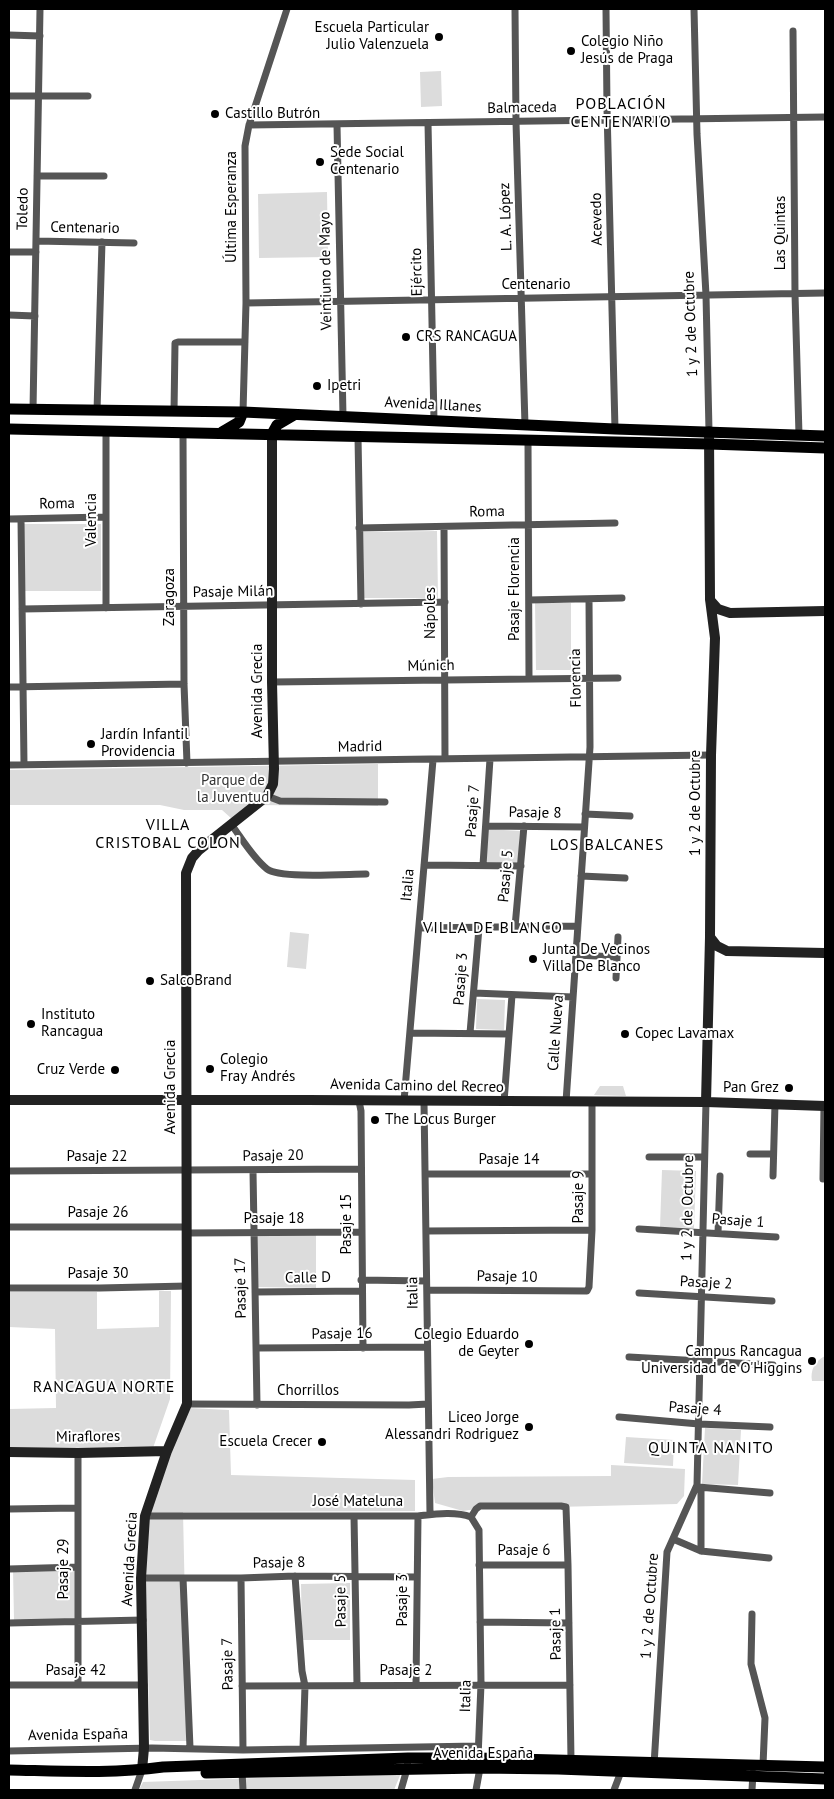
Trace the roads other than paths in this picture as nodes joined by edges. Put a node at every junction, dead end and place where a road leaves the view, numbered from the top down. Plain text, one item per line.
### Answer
1 (40, 9) edge
2 (287, 9) edge
3 (515, 9) edge
4 (606, 9) edge
5 (694, 9) edge
6 (792, 31) dead end
7 (9, 35) edge
8 (40, 36) junction
9 (9, 96) edge
10 (39, 96) junction
11 (88, 96) dead end
12 (794, 117) junction
13 (825, 117) edge
14 (697, 119) junction
15 (608, 120) junction
16 (516, 122) junction
17 (428, 123) junction
18 (250, 125) junction
19 (337, 125) junction
20 (37, 176) junction
21 (104, 176) dead end
22 (36, 241) junction
23 (102, 242) junction
24 (134, 243) dead end
25 (9, 252) edge
26 (36, 252) junction
27 (825, 293) edge
28 (795, 294) junction
29 (706, 295) junction
30 (613, 297) junction
31 (522, 299) junction
32 (432, 300) junction
33 (341, 302) junction
34 (246, 303) junction
35 (9, 315) edge
36 (35, 316) junction
37 (245, 342) junction
38 (9, 409) edge
39 (34, 410) junction
40 (97, 411) junction
41 (180, 412) junction
42 (243, 412) junction
43 (295, 414) junction
44 (328, 416) junction
45 (343, 416) junction
46 (434, 420) junction
47 (525, 425) junction
48 (9, 429) edge
49 (616, 429) junction
50 (106, 431) junction
51 (709, 431) junction
52 (183, 432) junction
53 (220, 433) junction
54 (272, 434) junction
55 (799, 435) junction
56 (329, 436) junction
57 (358, 436) junction
58 (825, 436) edge
59 (528, 441) junction
60 (709, 444) junction
61 (825, 448) edge
62 (106, 517) junction
63 (9, 519) edge
64 (21, 519) junction
65 (615, 523) dead end
66 (528, 526) junction
67 (444, 527) junction
68 (359, 528) junction
69 (622, 598) dead end
70 (589, 599) junction
71 (710, 599) junction
72 (528, 600) junction
73 (444, 602) junction
74 (361, 604) junction
75 (273, 605) junction
76 (184, 607) junction
77 (106, 608) junction
78 (22, 609) junction
79 (825, 611) edge
80 (730, 613) junction
81 (715, 638) junction
82 (591, 677) junction
83 (529, 678) junction
84 (618, 678) dead end
85 (445, 679) junction
86 (272, 682) junction
87 (184, 684) junction
88 (9, 687) edge
89 (23, 687) junction
90 (711, 755) junction
91 (589, 756) junction
92 (490, 759) junction
93 (432, 760) junction
94 (445, 760) junction
95 (274, 762) junction
96 (187, 763) junction
97 (24, 765) junction
98 (9, 766) edge
99 (267, 796) junction
100 (385, 802) dead end
101 (585, 814) junction
102 (630, 816) dead end
103 (230, 824) junction
104 (486, 826) junction
105 (524, 826) junction
106 (584, 827) junction
107 (424, 865) junction
108 (483, 865) junction
109 (521, 866) junction
110 (366, 874) dead end
111 (581, 876) junction
112 (625, 878) dead end
113 (577, 926) junction
114 (515, 927) junction
115 (419, 928) junction
116 (479, 928) junction
117 (710, 936) junction
118 (618, 937) dead end
119 (727, 951) junction
120 (825, 953) edge
121 (576, 955) junction
122 (617, 958) junction
123 (710, 964) junction
124 (616, 978) dead end
125 (474, 993) junction
126 (512, 994) junction
127 (573, 997) junction
128 (410, 1033) junction
129 (470, 1033) junction
130 (509, 1034) junction
131 (9, 1100) edge
132 (186, 1101) junction
133 (359, 1101) junction
134 (404, 1101) junction
135 (424, 1102) junction
136 (504, 1102) junction
137 (566, 1102) junction
138 (592, 1102) junction
139 (706, 1102) junction
140 (774, 1104) junction
141 (825, 1106) edge
142 (750, 1154) dead end
143 (773, 1154) junction
144 (649, 1157) dead end
145 (704, 1157) junction
146 (361, 1169) junction
147 (254, 1170) junction
148 (9, 1171) edge
149 (186, 1171) junction
150 (425, 1174) junction
151 (592, 1174) junction
152 (720, 1176) dead end
153 (773, 1176) dead end
154 (823, 1179) dead end
155 (9, 1227) edge
156 (639, 1229) dead end
157 (186, 1230) junction
158 (592, 1230) junction
159 (426, 1231) junction
160 (361, 1232) junction
161 (702, 1232) junction
162 (254, 1233) junction
163 (718, 1233) junction
164 (776, 1237) dead end
165 (361, 1280) junction
166 (426, 1281) junction
167 (187, 1286) junction
168 (9, 1288) edge
169 (426, 1290) junction
170 (587, 1290) joint
171 (362, 1291) junction
172 (255, 1292) junction
173 (639, 1293) dead end
174 (701, 1296) junction
175 (772, 1301) dead end
176 (427, 1347) junction
177 (256, 1348) junction
178 (363, 1348) junction
179 (629, 1357) dead end
180 (700, 1361) junction
181 (773, 1366) dead end
182 (187, 1404) junction
183 (428, 1404) junction
184 (257, 1405) junction
185 (619, 1417) dead end
186 (699, 1424) junction
187 (770, 1427) dead end
188 (167, 1451) junction
189 (9, 1452) edge
190 (78, 1453) junction
191 (698, 1487) junction
192 (770, 1493) dead end
193 (78, 1508) junction
194 (9, 1509) edge
195 (430, 1514) junction
196 (145, 1516) junction
197 (354, 1516) junction
198 (418, 1516) junction
199 (471, 1517) junction
200 (673, 1539) junction
201 (701, 1551) junction
202 (769, 1558) dead end
203 (479, 1565) junction
204 (568, 1565) junction
205 (78, 1567) junction
206 (9, 1569) edge
207 (295, 1576) junction
208 (354, 1576) junction
209 (417, 1577) junction
210 (141, 1578) junction
211 (182, 1578) junction
212 (241, 1578) junction
213 (752, 1614) dead end
214 (142, 1620) junction
215 (77, 1622) junction
216 (480, 1622) junction
217 (9, 1623) edge
218 (569, 1623) junction
219 (481, 1684) junction
220 (78, 1685) junction
221 (144, 1685) junction
222 (357, 1685) junction
223 (416, 1685) junction
224 (570, 1685) junction
225 (9, 1686) edge
226 (242, 1686) junction
227 (305, 1686) junction
228 (478, 1746) junction
229 (144, 1748) junction
230 (190, 1748) junction
231 (303, 1748) junction
232 (243, 1750) junction
233 (9, 1751) edge
234 (571, 1760) junction
235 (479, 1763) junction
236 (408, 1764) junction
237 (622, 1766) junction
238 (654, 1767) junction
239 (825, 1767) edge
240 (9, 1770) edge
241 (142, 1770) junction
242 (758, 1770) junction
243 (242, 1772) junction
244 (825, 1779) edge
245 (135, 1790) edge
246 (243, 1790) edge
247 (401, 1790) edge
248 (476, 1790) edge
249 (614, 1790) edge
250 (752, 1790) edge

1 - 8 street, Toledo
2 - 18 street, Última Esperanza
3 - 16 street, L. A. López
4 - 15 street, Acevedo
5 - 14 street, 1 y 2 de Octubre
6 - 12 street, Las Quintas
7 - 8 street
8 - 10 street, Toledo
9 - 10 street
10 - 11 street
10 - 20 street, Toledo
12 - 13 street, Balmaceda
12 - 14 street, Balmaceda
12 - 28 street, Las Quintas
14 - 15 street, Balmaceda
14 - 29 street, 1 y 2 de Octubre
15 - 16 street, Balmaceda
15 - 30 street, Acevedo
16 - 17 street, Balmaceda
16 - 31 street, L. A. López
17 - 19 street, Balmaceda
17 - 32 street, Ejército
18 - 19 street, Balmaceda
18 - 34 street, Última Esperanza
19 - 33 street, Veintiuno de Mayo
20 - 21 street
20 - 22 street, Toledo
22 - 23 street, Centenario
22 - 26 street, Toledo
23 - 24 street, Centenario
23 - 40 street
25 - 26 street, Centenario
26 - 36 street, Toledo
27 - 28 street, Centenario
28 - 29 street, Centenario
28 - 55 street, Las Quintas
29 - 30 street, Centenario
29 - 51 street, 1 y 2 de Octubre
30 - 31 street, Centenario
30 - 49 street, Acevedo
31 - 32 street, Centenario
31 - 47 street, L. A. López
32 - 33 street, Centenario
32 - 46 street, Ejército
33 - 34 street, Centenario
33 - 45 street, Veintiuno de Mayo
34 - 37 street, Última Esperanza
35 - 36 street
36 - 39 street, Toledo
37 - 41 street
37 - 42 street, Última Esperanza
38 - 39 main road, Avenida Illanes
39 - 40 main road, Avenida Illanes
40 - 41 main road, Avenida Illanes
41 - 42 main road, Avenida Illanes
41 - 52 main road
42 - 43 main road, Avenida Illanes
42 - 53 main road
43 - 44 main road, Avenida Illanes
43 - 54 main road
44 - 45 main road, Avenida Illanes
44 - 56 main road
45 - 46 main road, Avenida Illanes
46 - 47 main road, Avenida Illanes
47 - 49 main road, Avenida Illanes
48 - 50 main road
49 - 51 main road, Avenida Illanes
50 - 52 main road
50 - 62 street, Valencia
51 - 55 main road, Avenida Illanes
51 - 60 street, 1 y 2 de Octubre
52 - 53 main road
52 - 76 street, Zaragoza
53 - 54 main road
54 - 56 main road
54 - 75 street, Avenida Grecia
55 - 58 main road, Avenida Illanes
56 - 57 main road
57 - 59 main road
57 - 68 street
59 - 60 main road
59 - 66 street, Pasaje Florencia
60 - 61 main road
60 - 71 street, 1 y 2 de Octubre
62 - 64 street, Roma
62 - 77 street, Valencia
63 - 64 street, Roma
64 - 78 street
65 - 66 street, Roma
66 - 67 street, Roma
66 - 72 street, Pasaje Florencia
67 - 68 street, Roma
67 - 73 street, Nápoles
68 - 74 street
69 - 70 street
70 - 72 street
70 - 82 street, Florencia
71 - 80 street
71 - 81 street, 1 y 2 de Octubre
72 - 83 street, Pasaje Florencia
73 - 74 street, Pasaje Milán
73 - 85 street, Nápoles
74 - 75 street, Pasaje Milán
75 - 76 street, Pasaje Milán
75 - 86 street, Avenida Grecia
76 - 77 street, Pasaje Milán
76 - 87 street, Zaragoza
77 - 78 street, Pasaje Milán
78 - 89 street
79 - 80 street
80 - 81 street, 1 y 2 de Octubre
81 - 90 street, 1 y 2 de Octubre
82 - 83 street, Múnich
82 - 84 street, Múnich
82 - 91 street, Florencia
83 - 85 street, Múnich
85 - 86 street, Múnich
85 - 94 street, Nápoles
86 - 95 street, Avenida Grecia
87 - 89 street
87 - 96 street, Zaragoza
88 - 89 street
89 - 97 street
90 - 91 street, Madrid
90 - 117 street, 1 y 2 de Octubre
91 - 92 street, Madrid
91 - 101 street, Calle Nueva
92 - 94 street, Madrid
92 - 104 street, Pasaje 7
93 - 94 street, Madrid
93 - 95 street, Madrid
93 - 107 street, Italia
95 - 96 street, Madrid
95 - 99 street, Avenida Grecia
96 - 97 street, Madrid
97 - 98 street, Madrid
99 - 100 street
99 - 103 street, Avenida Grecia
101 - 102 street
101 - 106 street, Calle Nueva
103 - 110 street
103 - 132 street, Avenida Grecia
104 - 105 street, Pasaje 8
104 - 108 street, Pasaje 7
105 - 106 street, Pasaje 8
105 - 109 street, Pasaje 5
106 - 111 street, Calle Nueva
107 - 108 street
107 - 115 street, Italia
108 - 109 street
109 - 114 street, Pasaje 5
111 - 112 street
111 - 113 street, Calle Nueva
113 - 114 street
113 - 121 street, Calle Nueva
114 - 116 street
115 - 116 street
115 - 128 street, Italia
116 - 125 street, Pasaje 3
117 - 119 street
117 - 123 street, 1 y 2 de Octubre
118 - 122 street
119 - 120 street
119 - 123 street
121 - 122 street
121 - 127 street, Calle Nueva
122 - 124 street
123 - 139 street, 1 y 2 de Octubre
125 - 126 street
125 - 129 street, Pasaje 3
126 - 127 street
126 - 130 street
127 - 137 street, Calle Nueva
128 - 129 street
128 - 134 street, Italia
129 - 130 street
130 - 136 street
131 - 132 street, Avenida Camino del Recreo
132 - 133 street, Avenida Camino del Recreo
132 - 149 street, Avenida Grecia
133 - 134 street, Avenida Camino del Recreo
133 - 146 street, Pasaje 15
134 - 135 street, Avenida Camino del Recreo
135 - 136 street, Avenida Camino del Recreo
135 - 150 street, Italia
136 - 137 street, Avenida Camino del Recreo
137 - 138 street, Avenida Camino del Recreo
138 - 139 street, Avenida Camino del Recreo
138 - 151 street, Pasaje 9
139 - 140 street, Avenida Camino del Recreo
139 - 145 street, 1 y 2 de Octubre
140 - 141 street, Avenida Camino del Recreo
140 - 143 street
141 - 154 street
142 - 143 street
143 - 153 street
144 - 145 street
145 - 161 street, 1 y 2 de Octubre
146 - 147 street, Pasaje 20
146 - 160 street, Pasaje 15
147 - 149 street, Pasaje 20
147 - 162 street, Pasaje 17
148 - 149 street, Pasaje 22
149 - 157 street, Avenida Grecia
150 - 151 street, Pasaje 14
150 - 159 street, Italia
151 - 158 street, Pasaje 9
152 - 163 street
155 - 157 street, Pasaje 26
156 - 161 street, Pasaje 1
157 - 162 street, Pasaje 18
157 - 167 street, Avenida Grecia
158 - 159 street
158 - 170 street, Pasaje 9
159 - 166 street, Italia
160 - 162 street, Pasaje 18
160 - 165 street, Pasaje 15
161 - 163 street, Pasaje 1
161 - 174 street, 1 y 2 de Octubre
162 - 172 street, Pasaje 17
163 - 164 street, Pasaje 1
165 - 166 street
165 - 171 street, Pasaje 15
166 - 169 street, Italia
167 - 168 street, Pasaje 30
167 - 182 street, Avenida Grecia
169 - 170 street, Pasaje 10
169 - 176 street, Italia
171 - 172 street, Calle D
171 - 178 street, Pasaje 15
172 - 177 street, Pasaje 17
173 - 174 street, Pasaje 2
174 - 175 street, Pasaje 2
174 - 180 street, 1 y 2 de Octubre
176 - 178 street, Pasaje 16
176 - 183 street, Italia
177 - 178 street, Pasaje 16
177 - 184 street, Pasaje 17
179 - 180 street
180 - 181 street
180 - 186 street, 1 y 2 de Octubre
182 - 184 street, Chorrillos
182 - 188 street, Avenida Grecia
183 - 184 street, Chorrillos
183 - 195 street, Italia
185 - 186 street, Pasaje 4
186 - 187 street, Pasaje 4
186 - 191 street, 1 y 2 de Octubre
188 - 190 street, Miraflores
188 - 196 street, Avenida Grecia
189 - 190 street, Miraflores
190 - 193 street, Pasaje 29
191 - 192 street
191 - 200 street, 1 y 2 de Octubre
191 - 201 street
193 - 194 street
193 - 205 street, Pasaje 29
195 - 198 street, José Mateluna
195 - 199 street, José Mateluna
196 - 197 street, José Mateluna
196 - 210 street, Avenida Grecia
197 - 198 street, José Mateluna
197 - 208 street, Pasaje 5
198 - 209 street, Pasaje 3
199 - 203 street, Italia
199 - 204 street, Pasaje 1
200 - 201 street
200 - 238 street, 1 y 2 de Octubre
201 - 202 street
203 - 204 street, Pasaje 6
203 - 216 street, Italia
204 - 218 street, Pasaje 1
205 - 206 street
205 - 215 street, Pasaje 29
207 - 208 street, Pasaje 8
207 - 212 street, Pasaje 8
207 - 227 street
208 - 209 street, Pasaje 8
208 - 222 street, Pasaje 5
209 - 223 street, Pasaje 3
210 - 211 street, Pasaje 8
210 - 214 street, Avenida Grecia
211 - 212 street, Pasaje 8
211 - 230 street
212 - 226 street, Pasaje 7
213 - 242 street
214 - 215 street
214 - 221 street, Avenida Grecia
215 - 217 street
215 - 220 street, Pasaje 29
216 - 218 street
216 - 219 street, Italia
218 - 224 street, Pasaje 1
219 - 223 street, Pasaje 2
219 - 224 street, Pasaje 2
219 - 228 street, Italia
220 - 221 street, Pasaje 42
220 - 225 street, Pasaje 42
221 - 229 street, Avenida Grecia
222 - 223 street, Pasaje 2
222 - 227 street, Pasaje 2
224 - 234 street, Pasaje 1
226 - 227 street, Pasaje 2
226 - 232 street, Pasaje 7
227 - 231 street
228 - 231 street, Avenida España
228 - 235 street, Italia
229 - 230 street, Avenida España
229 - 233 street, Avenida España
229 - 241 street, Avenida Grecia
230 - 232 street, Avenida España
231 - 232 street, Avenida España
234 - 235 main road, Avenida España
234 - 237 main road, Avenida España
235 - 236 main road, Avenida España
235 - 237 main road, Avenida España
235 - 248 street, Italia
236 - 241 main road, Avenida España
236 - 243 main road, Avenida España
236 - 247 street
237 - 238 main road, Avenida España
237 - 249 street
238 - 242 main road, Avenida España
239 - 242 main road, Avenida España
240 - 241 main road, Avenida España
241 - 243 main road, Avenida España
241 - 245 street
242 - 244 main road, Avenida España
242 - 250 street
243 - 246 street

